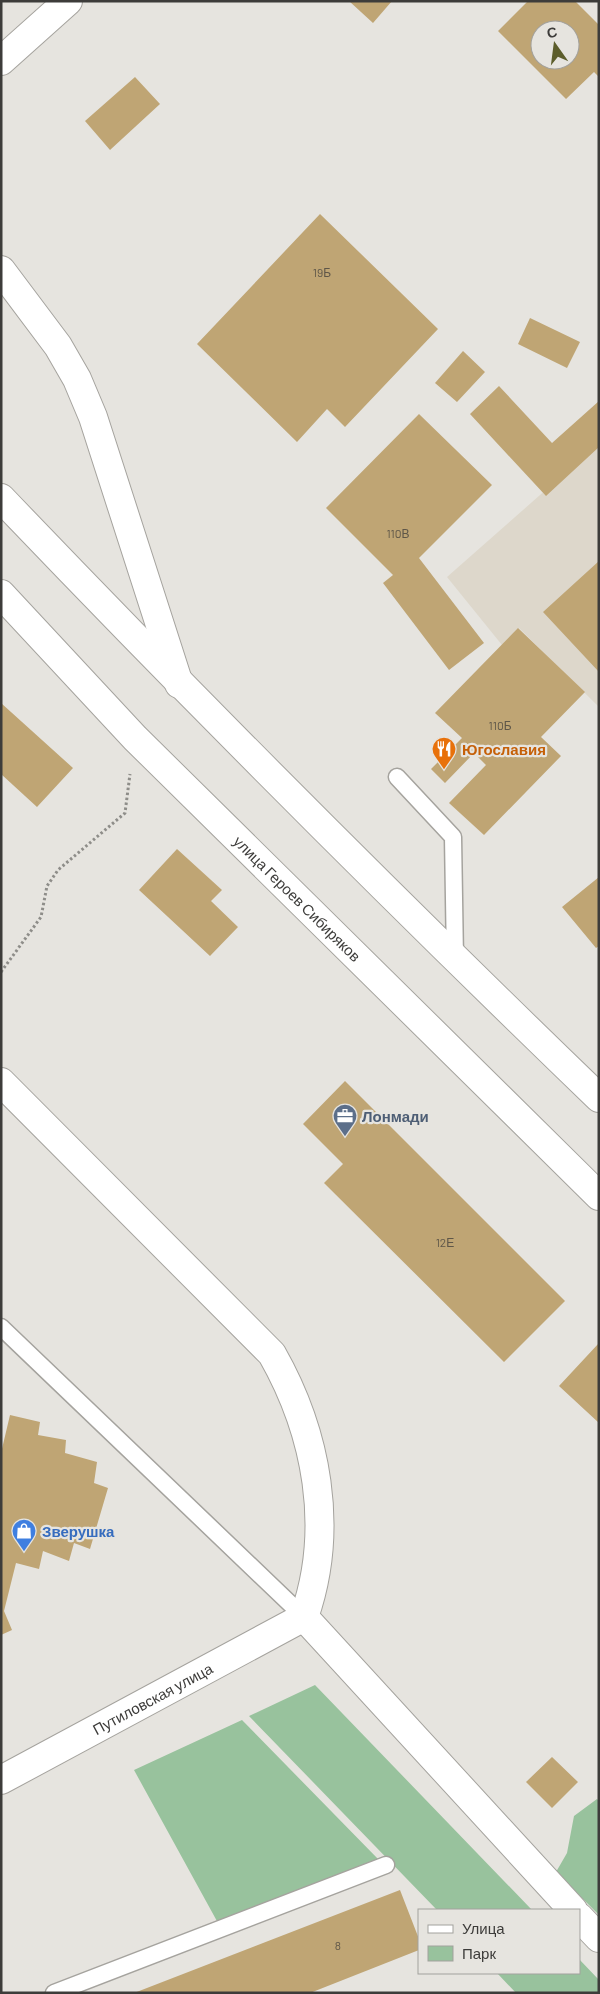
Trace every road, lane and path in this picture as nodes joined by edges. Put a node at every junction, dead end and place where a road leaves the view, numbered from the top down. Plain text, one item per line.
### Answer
1 (68, 1) edge
2 (1, 60) edge
3 (1, 270) edge
4 (1, 498) edge
5 (1, 594) edge
6 (179, 684) junction
7 (135, 738) junction
8 (397, 777) dead end
9 (455, 960) junction
10 (1, 972) edge
11 (1, 1082) edge
12 (599, 1098) edge
13 (599, 1196) edge
14 (1, 1327) edge
15 (304, 1617) junction
16 (1, 1780) edge
17 (386, 1865) dead end
18 (572, 1909) edge
19 (580, 1918) edge
20 (599, 1938) edge
21 (54, 1993) edge

1 - 2 main road
3 - 6 main road
4 - 6 main road
5 - 7 main road, улица Героев Сибиряков
6 - 9 main road
7 - 10 path
7 - 13 main road, улица Героев Сибиряков
8 - 9 lane
9 - 12 main road
11 - 15 main road
14 - 15 lane
15 - 16 main road, Путиловская улица
15 - 18 main road
17 - 21 lane
19 - 20 main road

